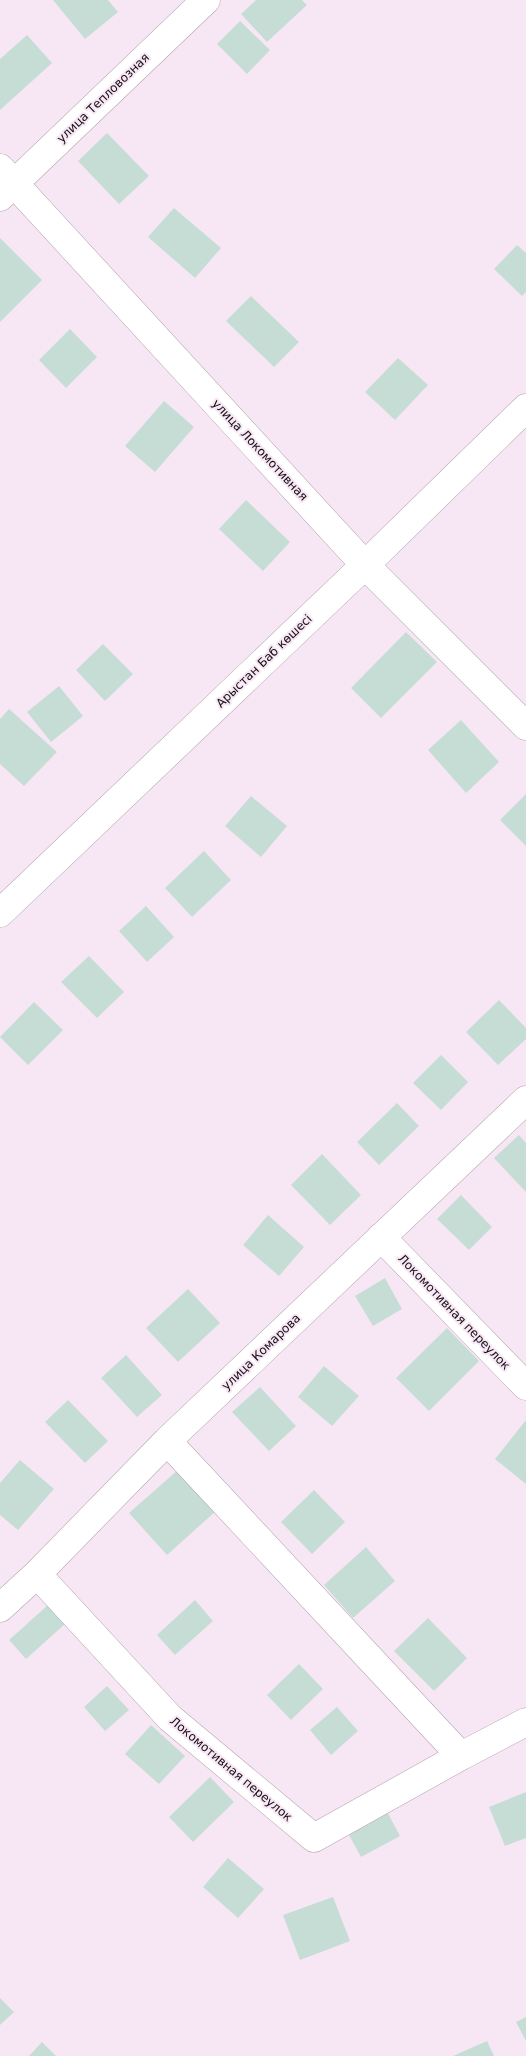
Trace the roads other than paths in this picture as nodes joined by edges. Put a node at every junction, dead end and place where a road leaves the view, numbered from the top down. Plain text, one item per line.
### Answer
1 (206, 0) edge
2 (5, 182) edge
3 (526, 408) edge
4 (365, 564) junction
5 (526, 726) edge
6 (0, 913) edge
7 (526, 1100) edge
8 (381, 1237) junction
9 (526, 1386) edge
10 (167, 1441) junction
11 (36, 1574) junction
12 (0, 1608) edge
13 (526, 1722) edge
14 (461, 1756) junction

1 - 2 street, улица Тепловозная
2 - 4 street, улица Локомотивная
3 - 4 street, Арыстан Баб көшесі
4 - 5 street, улица Локомотивная
4 - 6 street, Арыстан Баб көшесі
7 - 8 street, улица Комарова
8 - 9 street, Локомотивная переулок
8 - 10 street, улица Комарова
10 - 11 street, улица Комарова
10 - 14 street
11 - 12 street, улица Комарова
11 - 14 street, Локомотивная переулок
13 - 14 street, Локомотивная переулок

